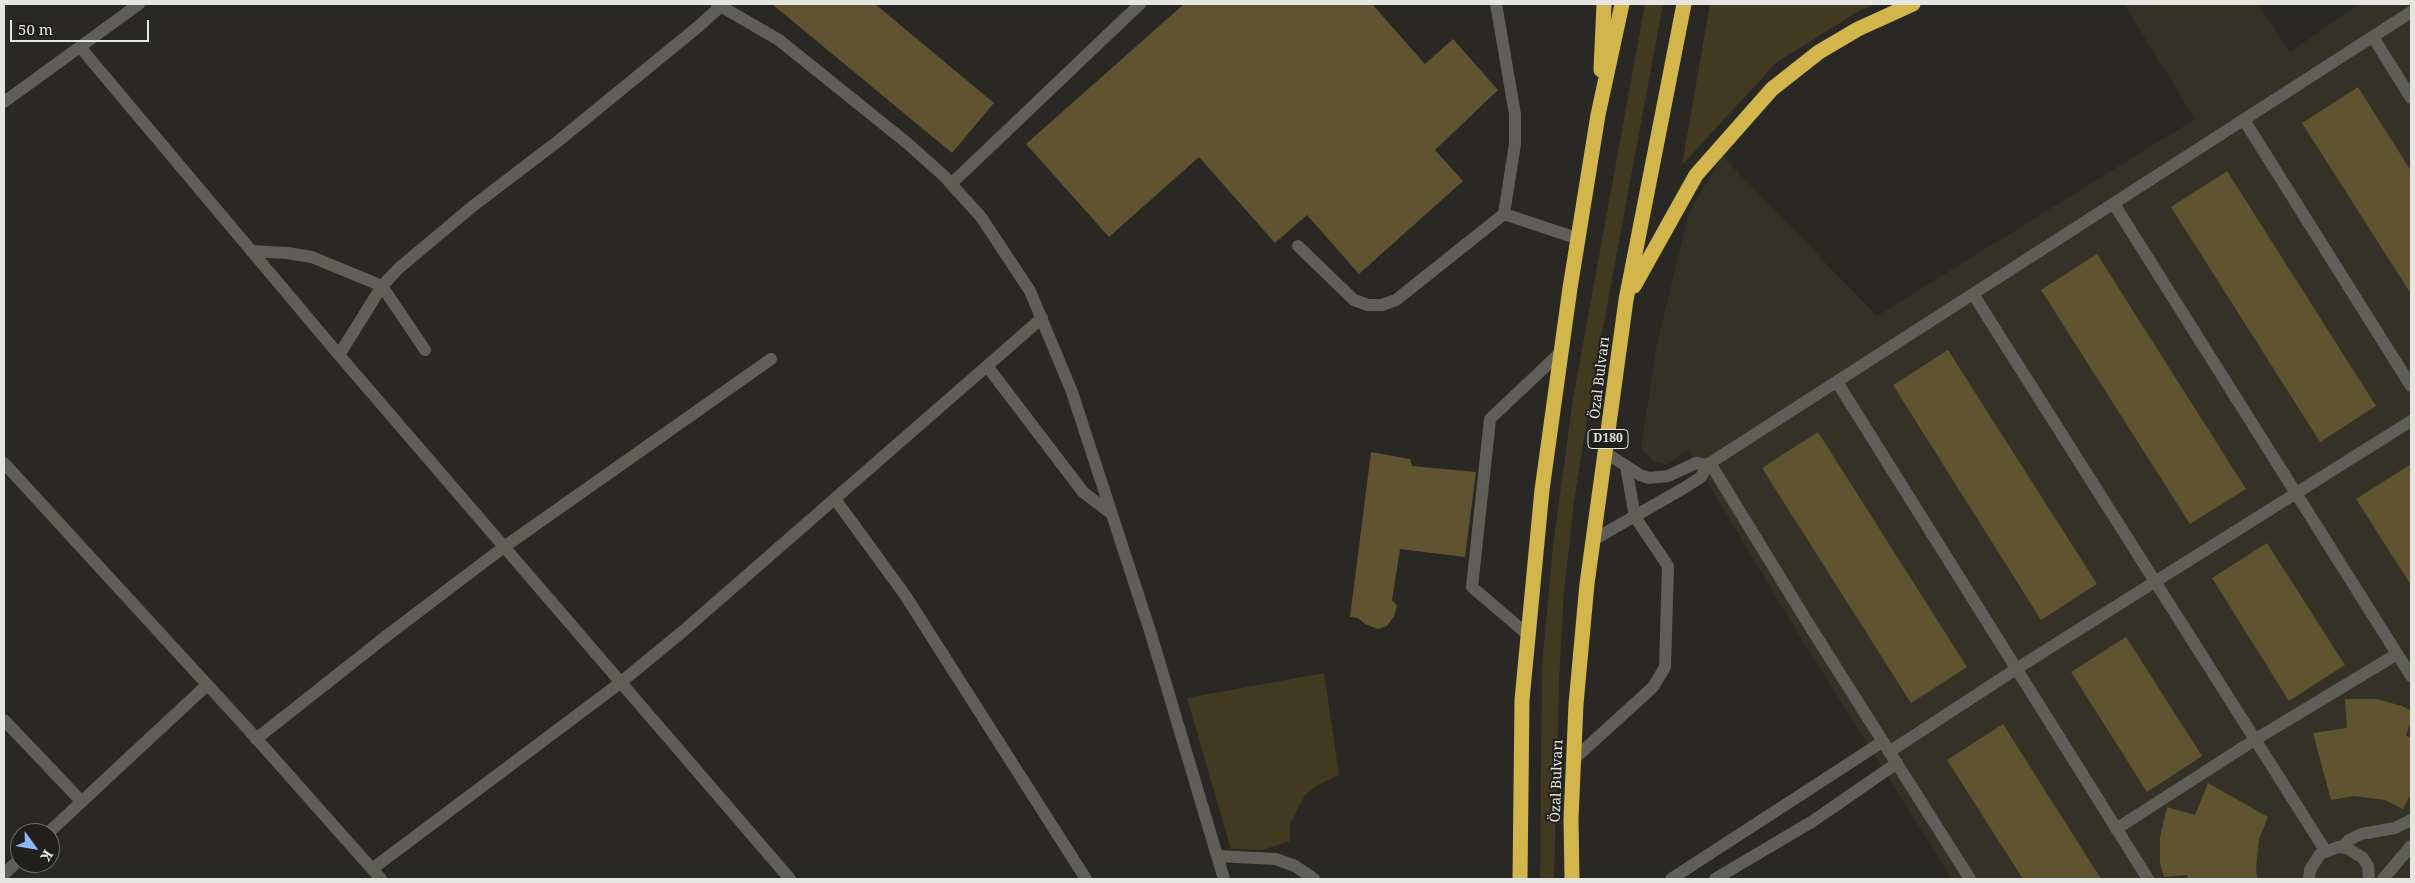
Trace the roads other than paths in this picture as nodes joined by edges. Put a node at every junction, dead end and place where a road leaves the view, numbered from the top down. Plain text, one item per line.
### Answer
1 (139, 4) edge
2 (1140, 4) edge
3 (1496, 4) edge
4 (1604, 4) edge
5 (1622, 4) edge
6 (1684, 4) edge
7 (1914, 4) edge
8 (719, 5) edge
9 (2411, 12) edge
10 (2373, 37) junction
11 (80, 47) junction
12 (2411, 98) edge
13 (4, 102) edge
14 (1598, 115) junction
15 (2244, 120) junction
16 (951, 184) junction
17 (2114, 204) junction
18 (1504, 214) junction
19 (1579, 239) junction
20 (1298, 246) dead end
21 (251, 251) junction
22 (382, 286) junction
23 (1973, 294) junction
24 (1626, 300) junction
25 (1042, 318) junction
26 (425, 350) dead end
27 (1562, 351) junction
28 (339, 355) junction
29 (771, 359) dead end
30 (987, 366) junction
31 (1837, 382) junction
32 (2411, 386) edge
33 (2411, 421) edge
34 (1606, 453) junction
35 (4, 463) edge
36 (1708, 464) junction
37 (1626, 466) junction
38 (2296, 494) junction
39 (834, 500) junction
40 (1112, 514) junction
41 (1635, 516) junction
42 (1593, 540) junction
43 (504, 547) junction
44 (2157, 581) junction
45 (1527, 634) junction
46 (2398, 654) junction
47 (2016, 669) junction
48 (2411, 676) edge
49 (620, 683) junction
50 (207, 685) junction
51 (4, 720) edge
52 (256, 739) junction
53 (2256, 739) junction
54 (1885, 747) junction
55 (1574, 758) junction
56 (1896, 764) junction
57 (82, 802) junction
58 (2411, 820) edge
59 (59, 823) edge
60 (2116, 829) junction
61 (2411, 846) edge
62 (2342, 847) junction
63 (2325, 850) junction
64 (1217, 856) junction
65 (372, 869) junction
66 (381, 879) edge
67 (790, 879) edge
68 (1086, 879) edge
69 (1224, 879) edge
70 (1314, 879) edge
71 (1520, 879) edge
72 (1572, 879) edge
73 (1671, 879) edge
74 (1715, 879) edge
75 (1970, 879) edge
76 (2148, 879) edge
77 (2309, 879) edge
78 (2370, 879) edge
79 (2383, 879) edge

1 - 11 street
2 - 16 street
3 - 18 street
4 - 14 highway
5 - 14 highway
6 - 24 highway, Özal Bulvarı / D180
7 - 24 highway
8 - 16 street
8 - 22 street
9 - 10 street
10 - 12 street
10 - 15 street
11 - 13 street
11 - 21 street
14 - 19 highway
15 - 17 street
15 - 32 street
16 - 25 street
17 - 23 street
17 - 38 street
18 - 19 street
18 - 20 street
19 - 27 highway
21 - 22 street
21 - 28 street
22 - 26 street
22 - 28 street
23 - 31 street
23 - 44 street
24 - 34 highway, Özal Bulvarı / D180
25 - 30 street
25 - 40 street
27 - 45 highway
27 - 45 street
28 - 43 street
29 - 43 street
30 - 39 street
30 - 40 street
31 - 36 street
31 - 47 street
33 - 38 street
34 - 37 street
34 - 42 highway, Özal Bulvarı / D180
35 - 50 street
36 - 37 street
36 - 41 street
36 - 54 street
37 - 41 street
38 - 44 street
38 - 46 street
39 - 49 street
39 - 68 street
40 - 64 street
41 - 42 street
41 - 55 street
42 - 55 highway, Özal Bulvarı / D180
43 - 49 street
43 - 52 street
44 - 47 street
44 - 53 street
45 - 71 highway
46 - 48 street
46 - 53 street
47 - 54 street
47 - 60 street
49 - 65 street
49 - 67 street
50 - 52 street
50 - 57 street
51 - 57 street
52 - 65 street
53 - 60 street
53 - 63 street
54 - 56 street
54 - 73 street
55 - 72 highway, Özal Bulvarı / D180
56 - 74 street
56 - 75 street
57 - 59 street
58 - 62 street
60 - 76 street
61 - 79 street
62 - 63 street
62 - 78 street
63 - 77 street
64 - 69 street
64 - 70 street
65 - 66 street

